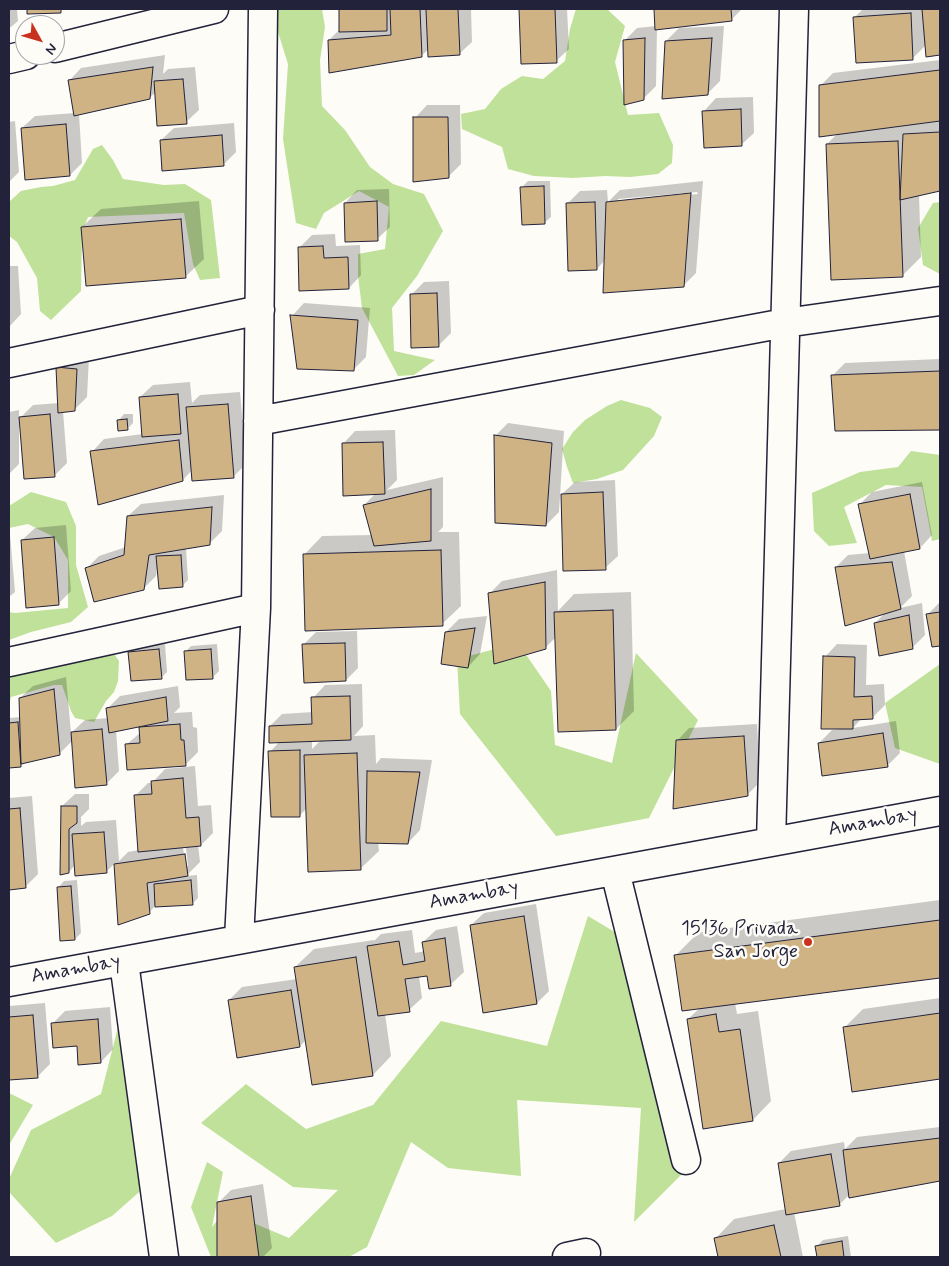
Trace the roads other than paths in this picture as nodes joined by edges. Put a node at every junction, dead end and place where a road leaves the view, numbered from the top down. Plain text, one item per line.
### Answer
1 (214, 9) edge
2 (263, 9) edge
3 (794, 9) edge
4 (65, 46) edge
5 (940, 301) edge
6 (260, 310) junction
7 (785, 324) junction
8 (9, 363) edge
9 (258, 421) junction
10 (256, 608) junction
11 (9, 662) edge
12 (940, 811) edge
13 (771, 842) junction
14 (615, 870) junction
15 (240, 939) junction
16 (124, 962) junction
17 (9, 982) edge
18 (686, 1160) dead end
19 (164, 1257) edge

1 - 4 street
2 - 6 street
3 - 7 street
5 - 7 street
6 - 8 street
6 - 9 street
7 - 9 street
7 - 13 street
9 - 10 street
10 - 11 street
10 - 15 street
12 - 13 street, Amambay
13 - 14 street, Amambay
14 - 15 street, Amambay
14 - 18 street
15 - 16 street, Amambay
16 - 17 street, Amambay
16 - 19 street

